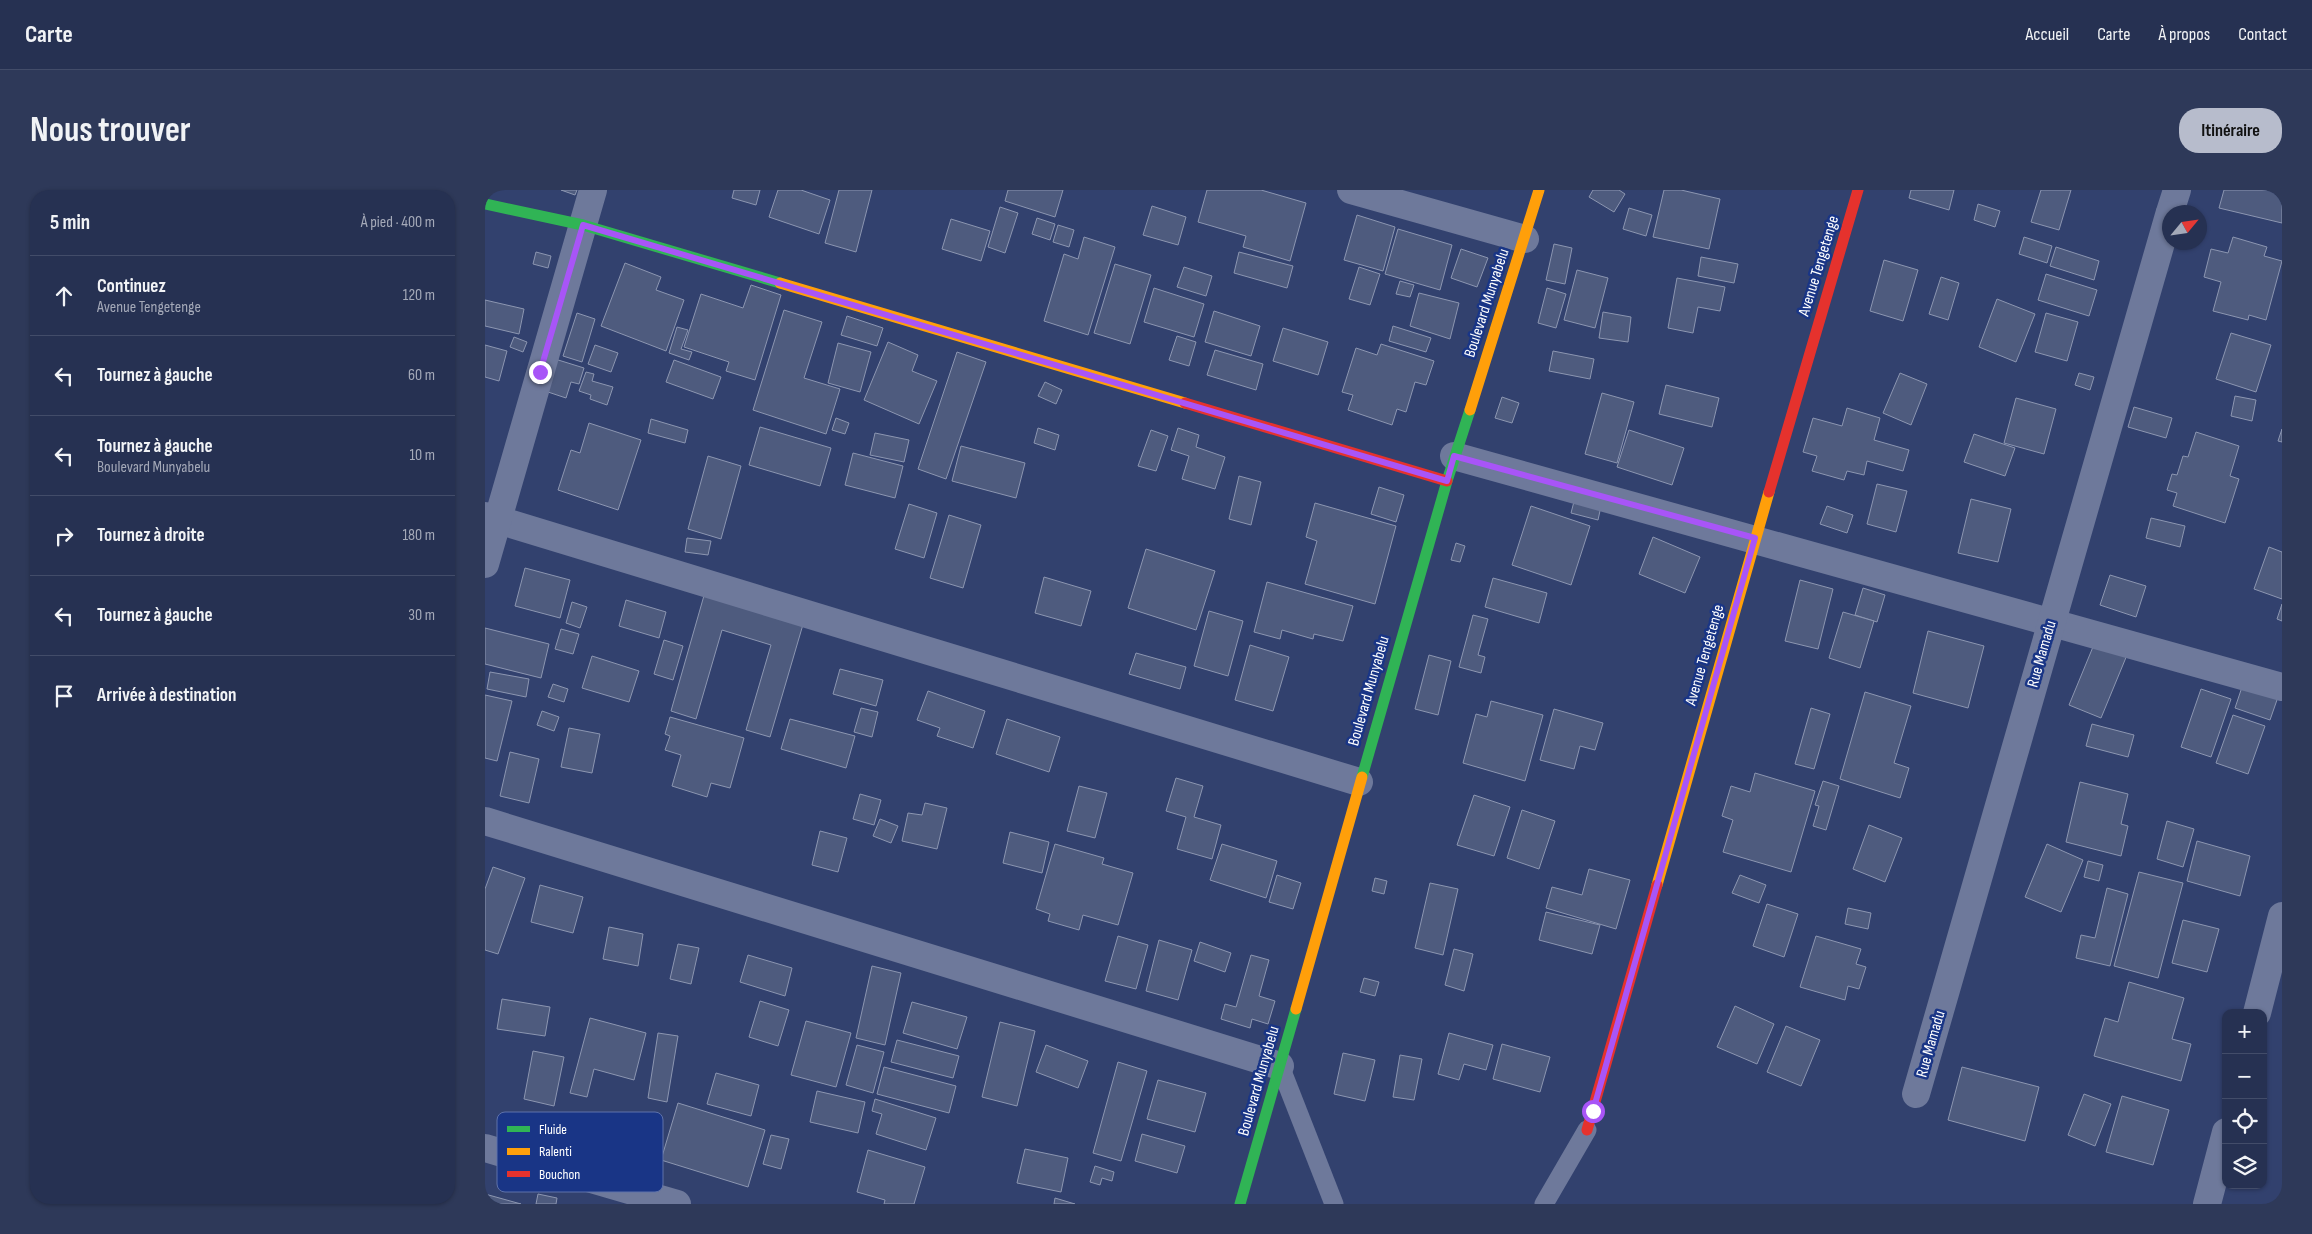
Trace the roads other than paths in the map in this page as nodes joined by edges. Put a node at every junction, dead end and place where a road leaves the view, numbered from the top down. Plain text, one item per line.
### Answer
1 (593, 190) edge
2 (1351, 190) edge
3 (1539, 190) edge
4 (1858, 190) edge
5 (2177, 190) edge
6 (485, 204) edge
7 (2173, 205) edge
8 (583, 225) junction
9 (1525, 239) junction
10 (2162, 242) edge
11 (1451, 469) junction
12 (491, 518) edge
13 (1755, 538) junction
14 (485, 564) edge
15 (2051, 624) junction
16 (2282, 687) edge
17 (1359, 782) junction
18 (485, 821) edge
19 (2282, 916) edge
20 (2258, 1009) edge
21 (1280, 1066) junction
22 (1916, 1094) dead end
23 (1587, 1130) joint
24 (2223, 1144) edge
25 (636, 1192) edge
26 (677, 1204) edge
27 (1240, 1204) edge
28 (1334, 1204) edge
29 (1544, 1204) edge
30 (2207, 1204) edge

1 - 8 street
2 - 9 street
3 - 9 street, Boulevard Munyabelu
4 - 13 street, Avenue Tengetenge
5 - 7 street, Rue Mamadu
6 - 8 street
8 - 11 street
8 - 12 street
9 - 11 street, Boulevard Munyabelu
10 - 15 street, Rue Mamadu
11 - 13 street
11 - 17 street, Boulevard Munyabelu
12 - 14 street
12 - 17 street
13 - 15 street
13 - 23 street, Avenue Tengetenge
15 - 16 street
15 - 22 street, Rue Mamadu
17 - 21 street, Boulevard Munyabelu
18 - 21 street
19 - 20 street
21 - 27 street, Boulevard Munyabelu
21 - 28 lane
23 - 29 lane
24 - 30 street
25 - 26 street

